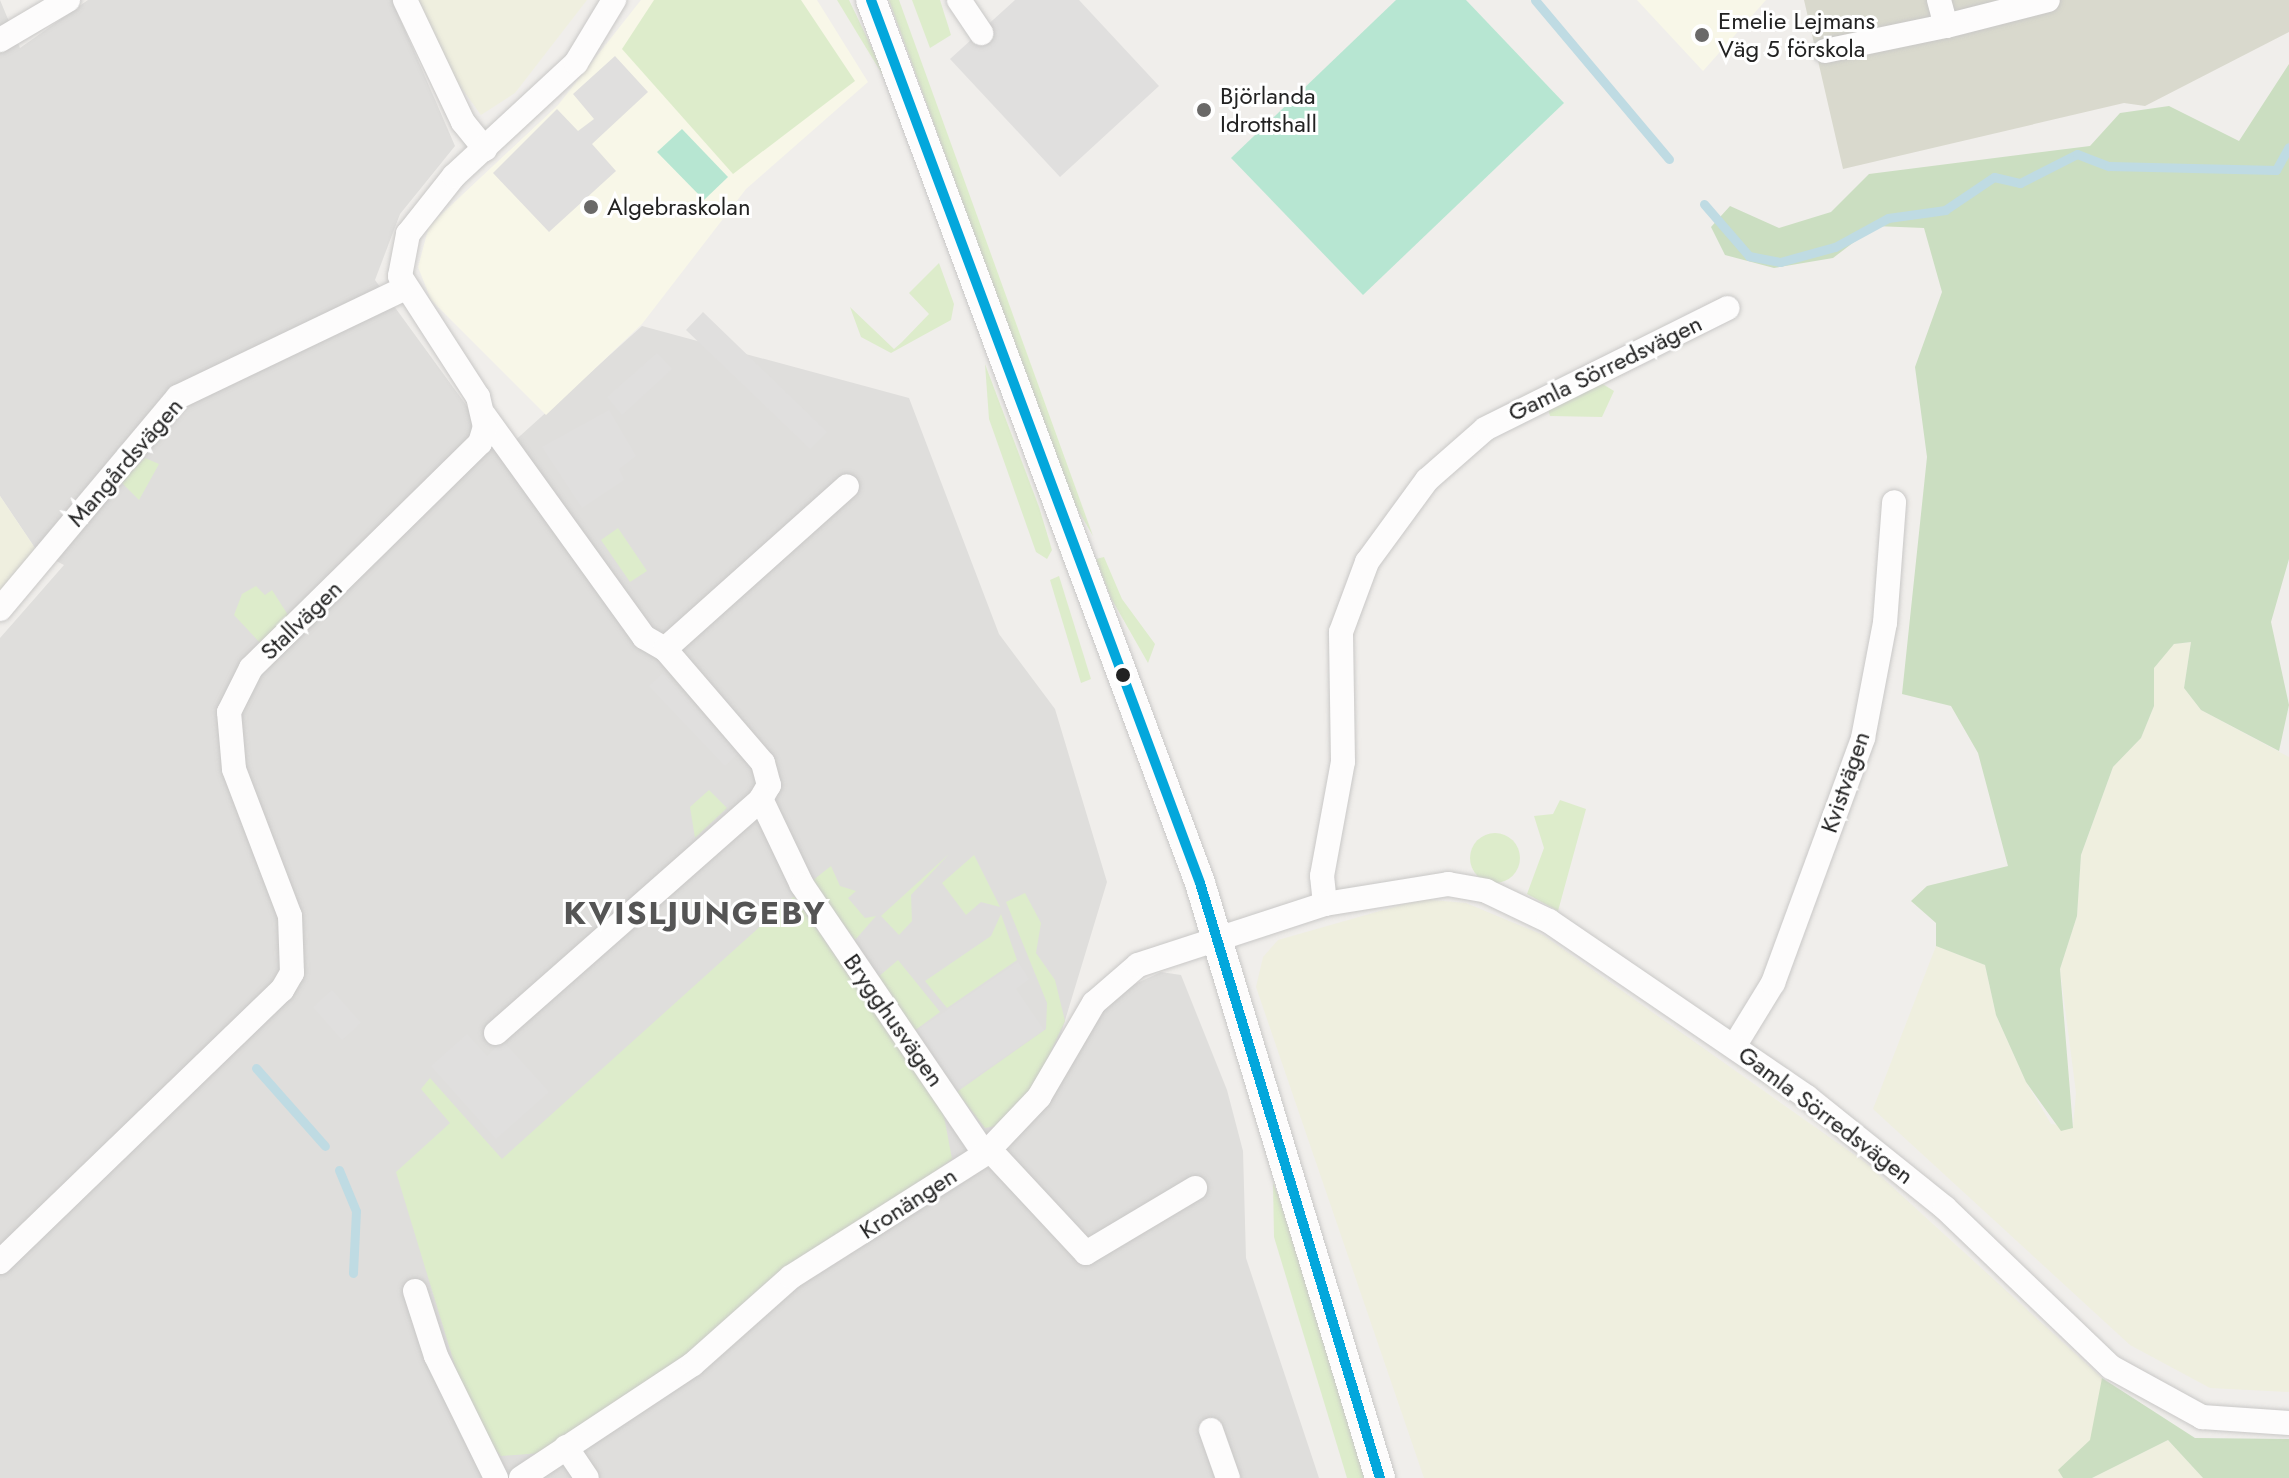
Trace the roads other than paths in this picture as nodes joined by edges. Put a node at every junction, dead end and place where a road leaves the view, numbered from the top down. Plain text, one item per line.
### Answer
1 (68, 0) edge
2 (405, 0) edge
3 (614, 0) edge
4 (871, 0) edge
5 (959, 0) edge
6 (1939, 0) edge
7 (2048, 0) edge
8 (1946, 26) junction
9 (981, 33) dead end
10 (0, 40) edge
11 (1825, 51) dead end
12 (485, 149) junction
13 (405, 288) junction
14 (1728, 308) dead end
15 (484, 415) junction
16 (847, 486) dead end
17 (1894, 502) dead end
18 (0, 609) edge
19 (665, 649) junction
20 (761, 799) junction
21 (1325, 904) junction
22 (1216, 936) junction
23 (496, 1033) dead end
24 (1735, 1045) junction
25 (987, 1152) junction
26 (1195, 1188) dead end
27 (0, 1262) edge
28 (415, 1291) dead end
29 (2289, 1423) edge
30 (1211, 1430) dead end
31 (566, 1447) junction
32 (496, 1478) edge
33 (521, 1478) edge
34 (587, 1478) edge
35 (1228, 1478) edge
36 (1380, 1478) edge

1 - 10 street
2 - 12 street
3 - 12 street
4 - 22 street
5 - 9 street
6 - 8 street
7 - 8 street
8 - 11 street
12 - 13 street
13 - 15 street
13 - 18 street, Mangårdsvägen
14 - 21 street, Gamla Sörredsvägen
15 - 19 street, Brygghusvägen
15 - 27 street, Stallvägen
16 - 19 street
17 - 24 street, Kvistvägen
19 - 20 street, Brygghusvägen
20 - 23 street
20 - 25 street, Brygghusvägen
21 - 22 street, Gamla Sörredsvägen
21 - 24 street, Gamla Sörredsvägen
22 - 25 street, Kronängen
22 - 36 street
24 - 29 street, Gamla Sörredsvägen
25 - 26 street, Brygghusvägen
25 - 31 street, Kronängen
28 - 32 street
30 - 35 street
31 - 33 street, Kronängen
31 - 34 street

